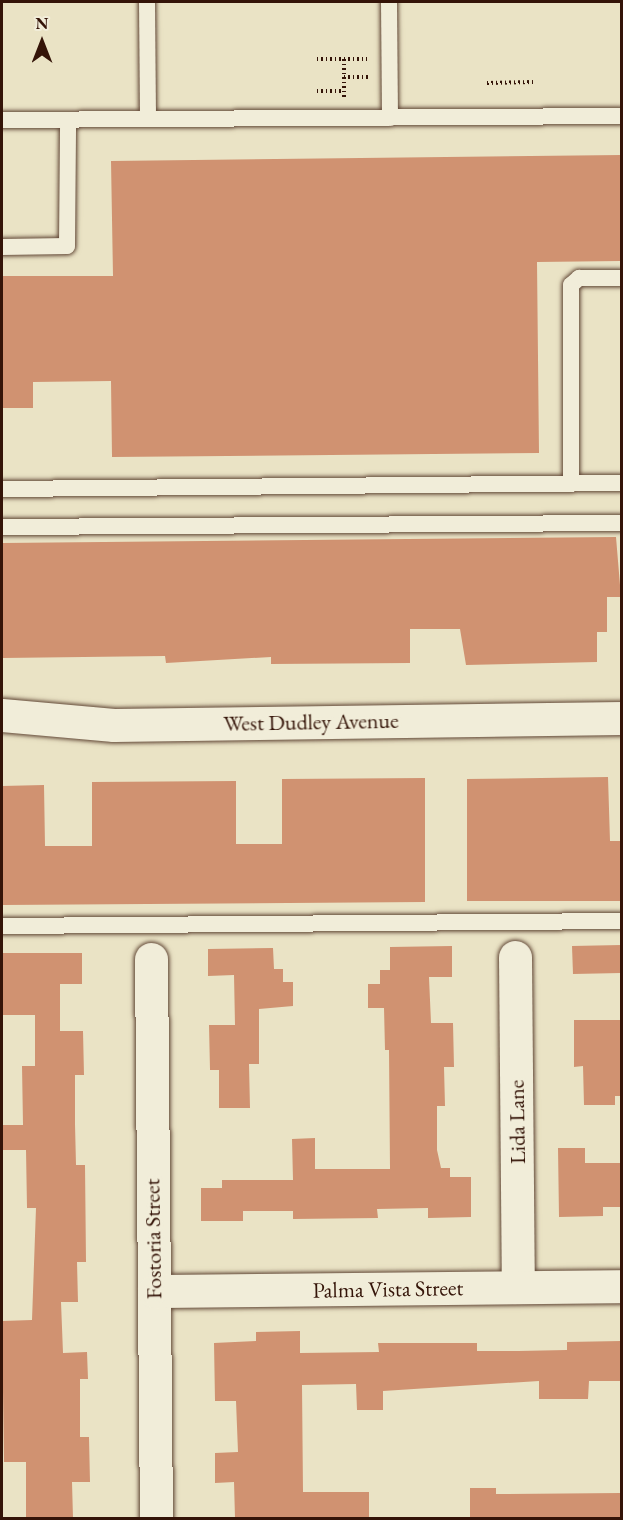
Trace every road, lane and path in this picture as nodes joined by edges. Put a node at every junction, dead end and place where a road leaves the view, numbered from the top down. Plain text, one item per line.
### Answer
1 (147, 2) edge
2 (389, 2) edge
3 (317, 59) dead end
4 (344, 59) junction
5 (370, 59) dead end
6 (344, 77) junction
7 (369, 77) dead end
8 (533, 82) dead end
9 (487, 83) dead end
10 (317, 92) dead end
11 (621, 116) edge
12 (390, 118) junction
13 (148, 119) junction
14 (2, 120) edge
15 (68, 120) junction
16 (2, 247) edge
17 (621, 278) edge
18 (621, 483) edge
19 (571, 484) junction
20 (2, 489) edge
21 (621, 523) edge
22 (2, 527) edge
23 (2, 715) edge
24 (621, 717) edge
25 (621, 921) edge
26 (2, 926) edge
27 (515, 957) dead end
28 (150, 958) dead end
29 (621, 1286) edge
30 (518, 1287) junction
31 (154, 1291) junction
32 (156, 1518) edge

1 - 13 lane
2 - 12 lane
3 - 4 path
4 - 5 path
4 - 6 path
6 - 7 path
6 - 10 path
8 - 9 path
11 - 12 lane
12 - 13 lane
13 - 15 lane
14 - 15 lane
15 - 16 lane
17 - 19 lane
18 - 19 lane
19 - 20 lane
21 - 22 lane
23 - 24 street, West Dudley Avenue
25 - 26 lane
27 - 30 street, Lida Lane
28 - 31 street, Fostoria Street
29 - 30 street, Palma Vista Street
30 - 31 street, Palma Vista Street
31 - 32 street, Fostoria Street

